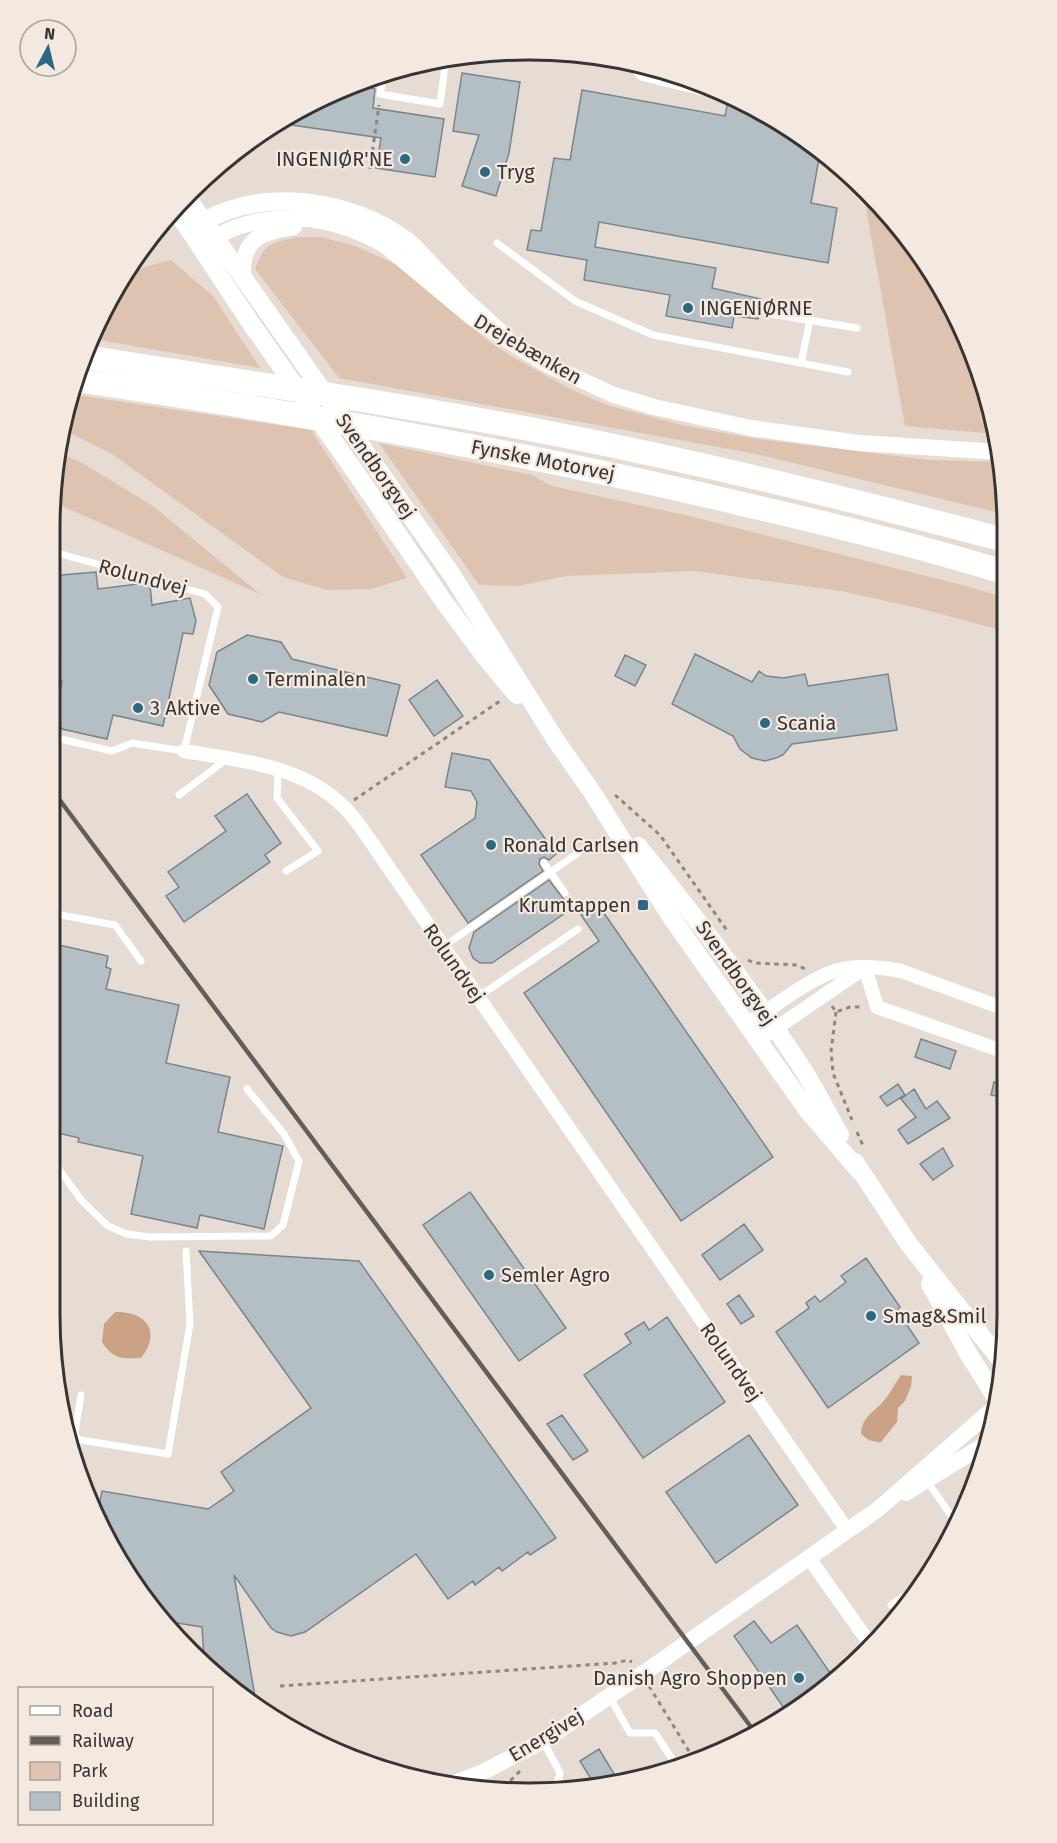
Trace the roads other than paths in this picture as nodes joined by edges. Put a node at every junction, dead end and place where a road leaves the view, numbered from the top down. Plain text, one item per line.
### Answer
1 (445, 68) edge
2 (638, 73) edge
3 (382, 84) edge
4 (688, 88) edge
5 (189, 206) edge
6 (181, 214) edge
7 (194, 227) junction
8 (215, 237) junction
9 (371, 237) junction
10 (497, 243) dead end
11 (243, 278) junction
12 (771, 314) dead end
13 (810, 320) junction
14 (857, 328) dead end
15 (505, 337) junction
16 (93, 358) edge
17 (801, 363) junction
18 (848, 372) dead end
19 (84, 381) edge
20 (990, 451) edge
21 (997, 538) edge
22 (60, 554) edge
23 (997, 570) edge
24 (60, 739) edge
25 (557, 742) junction
26 (184, 751) junction
27 (227, 759) junction
28 (278, 770) junction
29 (590, 789) junction
30 (178, 795) dead end
31 (578, 853) dead end
32 (544, 863) dead end
33 (286, 871) dead end
34 (565, 893) dead end
35 (60, 915) edge
36 (578, 928) dead end
37 (443, 947) junction
38 (141, 961) dead end
39 (865, 967) junction
40 (478, 998) junction
41 (997, 1006) edge
42 (764, 1013) junction
43 (747, 1023) junction
44 (775, 1029) junction
45 (759, 1040) junction
46 (997, 1049) edge
47 (247, 1089) dead end
48 (60, 1170) edge
49 (860, 1173) junction
50 (908, 1243) junction
51 (186, 1251) dead end
52 (995, 1353) edge
53 (991, 1390) edge
54 (81, 1395) dead end
55 (986, 1416) edge
56 (74, 1429) edge
57 (78, 1443) edge
58 (977, 1448) edge
59 (924, 1477) junction
60 (952, 1516) edge
61 (847, 1530) junction
62 (808, 1558) junction
63 (901, 1598) edge
64 (891, 1605) dead end
65 (866, 1639) edge
66 (609, 1695) junction
67 (543, 1741) junction
68 (672, 1760) edge
69 (466, 1779) edge
70 (558, 1782) edge

1 - 3 lane
2 - 4 lane
5 - 7 main road, Svendborgvej
6 - 7 main road, Svendborgvej
7 - 8 main road, Svendborgvej
7 - 15 main road
7 - 25 main road, Svendborgvej
8 - 9 street, Drejebænken
8 - 11 main road, Svendborgvej
9 - 11 street
9 - 15 street, Drejebænken
10 - 17 lane
11 - 25 main road, Svendborgvej
12 - 13 lane
13 - 14 lane
13 - 17 lane
15 - 20 street, Drejebænken
16 - 21 highway, Fynske Motorvej
17 - 18 lane
19 - 23 highway, Fynske Motorvej
22 - 26 lane, Rolundvej
24 - 26 lane
25 - 29 main road, Svendborgvej
26 - 27 street, Rolundvej
27 - 28 street, Rolundvej
27 - 30 lane
28 - 33 lane
28 - 37 street, Rolundvej
29 - 42 main road, Svendborgvej
29 - 43 main road, Svendborgvej
31 - 37 lane
32 - 34 lane
35 - 38 lane
36 - 40 lane
37 - 40 street, Rolundvej
39 - 41 street
39 - 42 street
39 - 44 street
39 - 46 street
40 - 61 street, Rolundvej
42 - 43 street
42 - 44 main road, Svendborgvej
43 - 45 main road, Svendborgvej
44 - 45 street
44 - 49 main road, Svendborgvej
45 - 49 main road, Svendborgvej
47 - 48 lane
49 - 50 main road, Svendborgvej
50 - 52 main road, Svendborgvej
50 - 53 main road, Svendborgvej
51 - 57 lane
54 - 56 lane
55 - 59 street, Energivej
58 - 59 street, Energivej
59 - 60 lane
59 - 61 street, Energivej
61 - 62 street, Energivej
62 - 65 street
62 - 66 street, Energivej
63 - 64 lane
66 - 67 street, Energivej
66 - 68 lane
67 - 69 street, Energivej
67 - 70 lane

